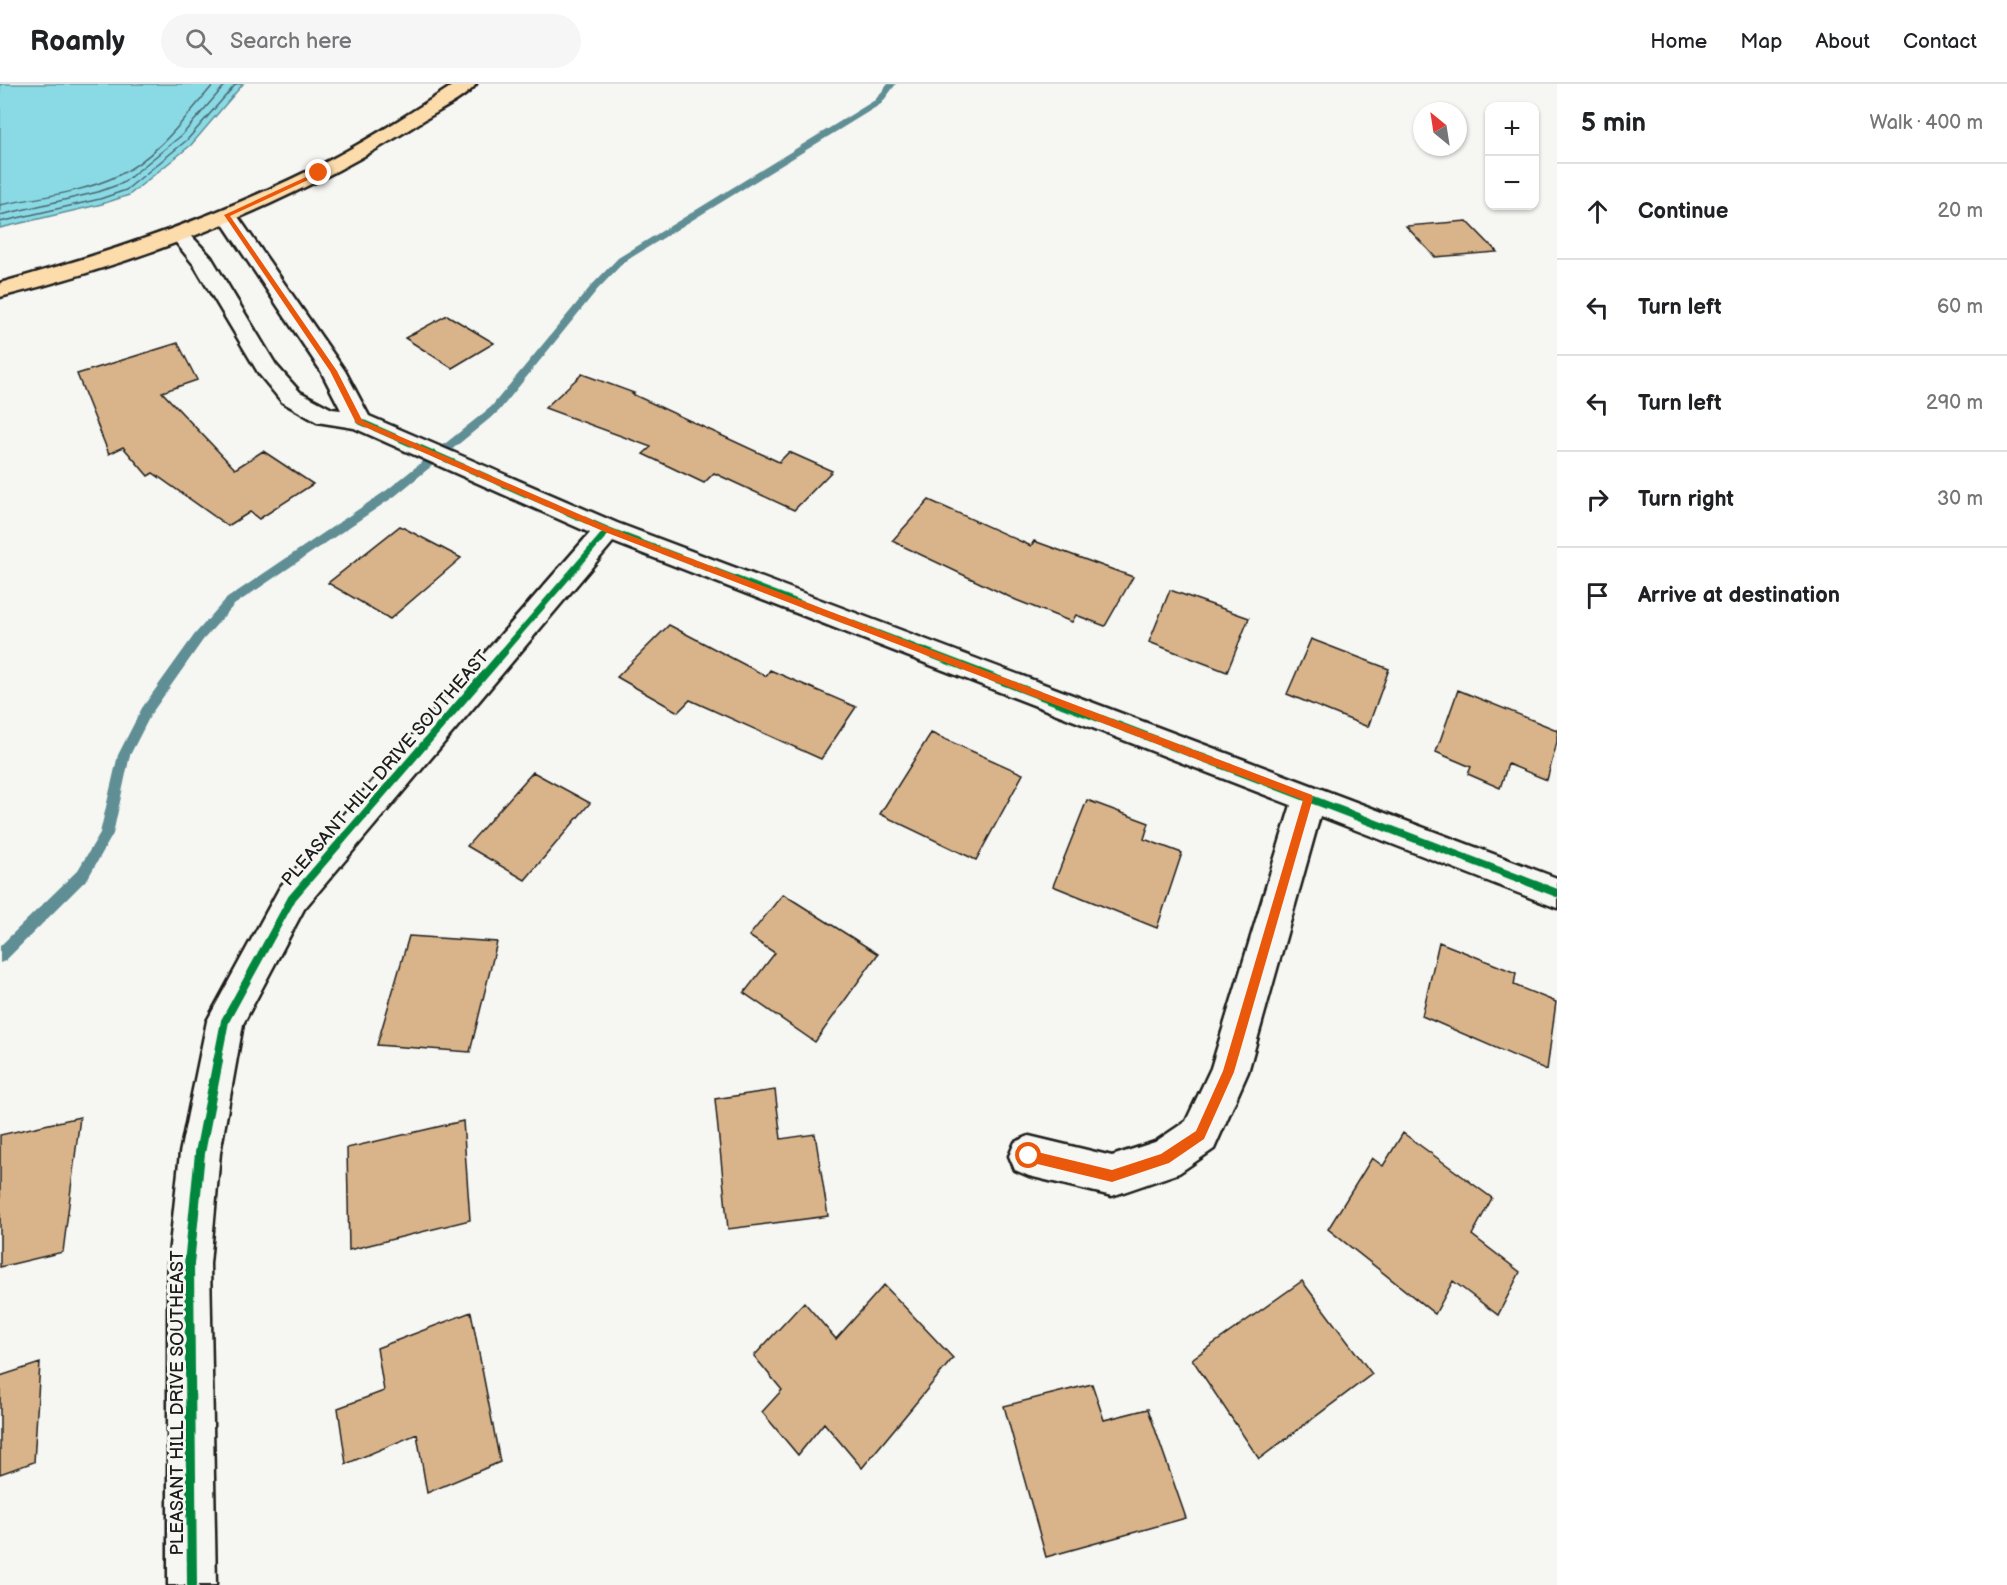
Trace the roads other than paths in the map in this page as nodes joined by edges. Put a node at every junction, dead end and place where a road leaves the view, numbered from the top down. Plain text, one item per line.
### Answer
1 (467, 84) edge
2 (227, 215) junction
3 (179, 234) junction
4 (0, 291) edge
5 (359, 421) junction
6 (608, 530) junction
7 (1309, 798) junction
8 (1557, 893) edge
9 (1029, 1156) dead end
10 (192, 1585) edge

1 - 2 main road
2 - 3 main road
2 - 5 street
3 - 4 main road
3 - 5 street
5 - 6 street
6 - 7 street
6 - 10 street, PLEASANT HILL DRIVE SOUTHEAST
7 - 8 street
7 - 9 street

